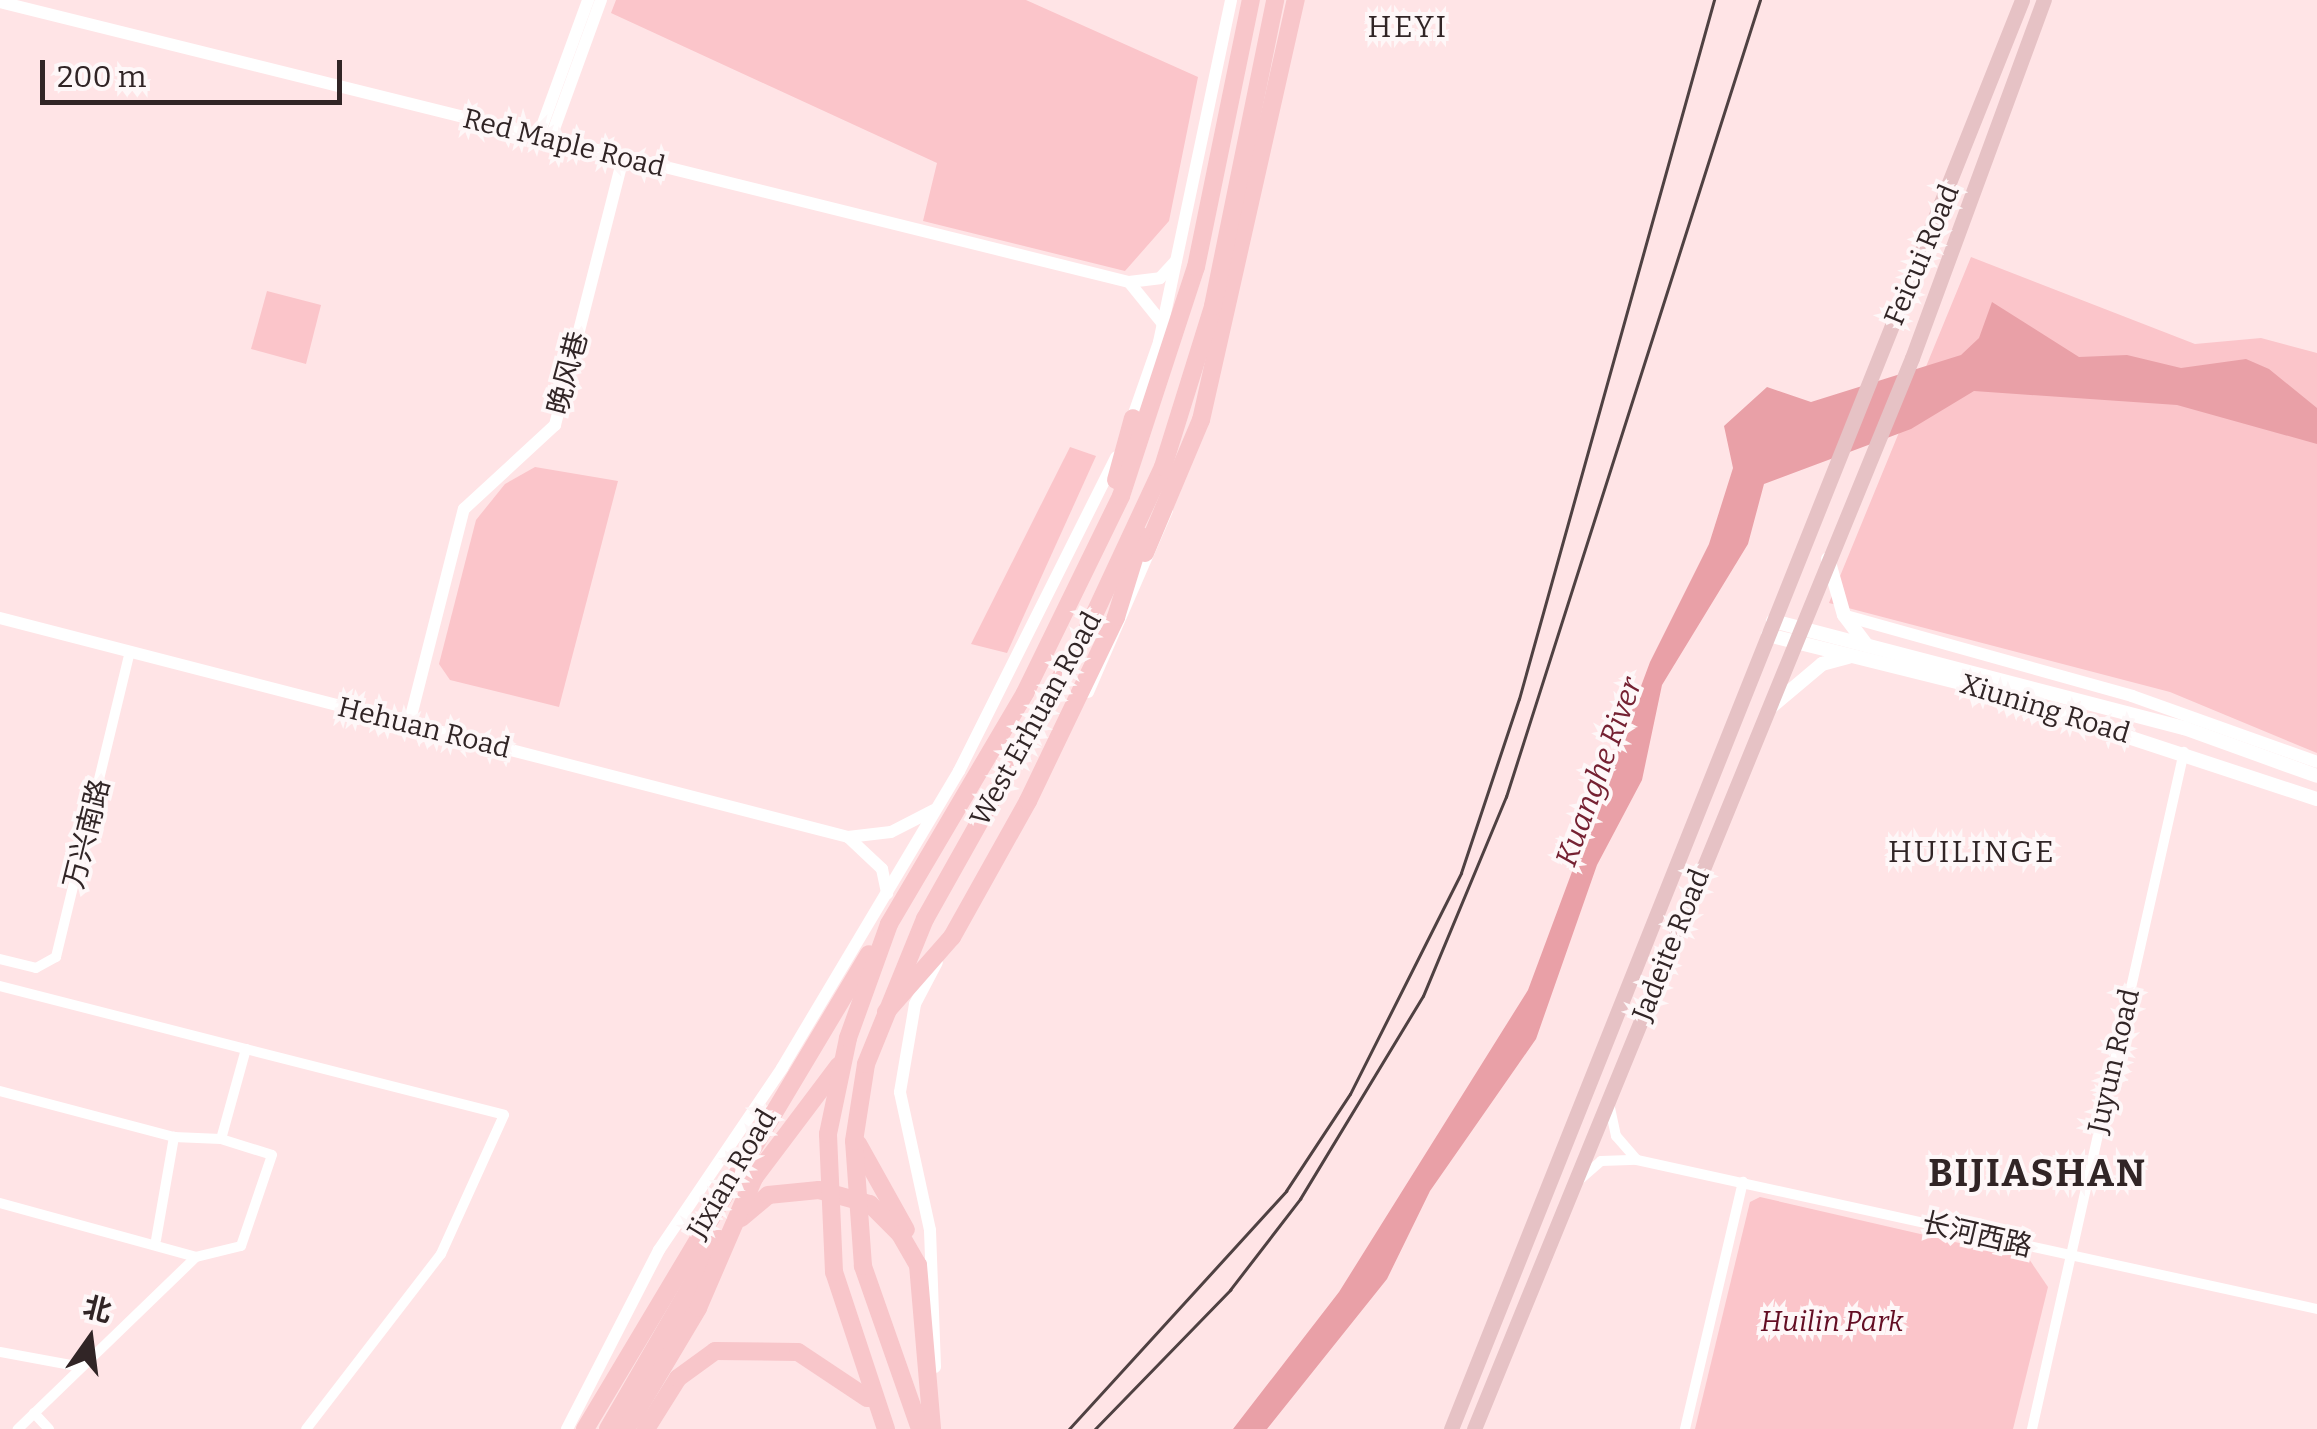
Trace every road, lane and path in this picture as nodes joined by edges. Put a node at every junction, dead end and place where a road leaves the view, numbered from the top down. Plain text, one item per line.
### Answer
1 (588, 0) edge
2 (600, 0) edge
3 (1231, 0) edge
4 (1251, 0) edge
5 (1275, 0) edge
6 (1296, 0) edge
7 (2022, 0) edge
8 (2044, 0) edge
9 (0, 2) edge
10 (544, 138) junction
11 (623, 158) junction
12 (1178, 260) junction
13 (1129, 282) junction
14 (1163, 324) junction
15 (1133, 418) junction
16 (1869, 460) joint
17 (1162, 469) junction
18 (1168, 504) junction
19 (1817, 508) joint
20 (1828, 559) junction
21 (1092, 564) junction
22 (1844, 615) junction
23 (1116, 617) junction
24 (0, 618) edge
25 (1770, 628) junction
26 (1797, 636) junction
27 (1868, 645) junction
28 (130, 652) junction
29 (1851, 656) junction
30 (1766, 711) junction
31 (408, 724) junction
32 (2184, 751) junction
33 (2317, 762) edge
34 (2317, 776) edge
35 (2317, 799) edge
36 (936, 810) junction
37 (848, 838) junction
38 (887, 893) junction
39 (889, 924) junction
40 (0, 959) edge
41 (0, 986) edge
42 (811, 1020) junction
43 (246, 1048) junction
44 (0, 1091) edge
45 (1608, 1100) junction
46 (767, 1114) junction
47 (856, 1130) junction
48 (174, 1136) junction
49 (221, 1139) junction
50 (1638, 1160) junction
51 (1743, 1182) junction
52 (1572, 1186) junction
53 (0, 1203) edge
54 (156, 1240) junction
55 (2070, 1256) junction
56 (196, 1258) junction
57 (931, 1295) junction
58 (2317, 1308) edge
59 (0, 1352) edge
60 (663, 1358) junction
61 (82, 1367) junction
62 (874, 1403) junction
63 (34, 1413) junction
64 (1477, 1426) edge
65 (18, 1429) edge
66 (50, 1429) edge
67 (306, 1429) edge
68 (567, 1429) edge
69 (586, 1429) edge
70 (608, 1429) edge
71 (626, 1429) edge
72 (646, 1429) edge
73 (886, 1429) edge
74 (920, 1429) edge
75 (932, 1429) edge
76 (940, 1429) edge
77 (1451, 1429) edge
78 (1685, 1429) edge
79 (2032, 1429) edge

1 - 10 street
2 - 10 street
3 - 12 street
4 - 21 highway, West Erhuan Road
5 - 17 highway, West Erhuan Road
6 - 18 highway, West Erhuan Road
7 - 19 main road, Feicui Road
8 - 16 main road, Feicui Road
9 - 10 street, Red Maple Road
10 - 11 street, Red Maple Road
11 - 13 street, Red Maple Road
11 - 31 street, 晚风巷
12 - 13 street
12 - 14 street
13 - 14 street
14 - 15 street
15 - 21 highway
15 - 36 street
16 - 20 main road, Jadeite Road
17 - 23 highway
17 - 47 highway, West Erhuan Road
18 - 23 highway, West Erhuan Road
18 - 57 street
19 - 25 main road, Jadeite Road
20 - 22 main road
20 - 26 main road, Jadeite Road
21 - 39 highway, West Erhuan Road
22 - 27 main road
22 - 33 street
23 - 60 highway
24 - 28 street, Hehuan Road
25 - 26 main road, Xiuning Road
25 - 77 main road, Jadeite Road
26 - 27 main road, Xiuning Road
26 - 29 main road, Xiuning Road
26 - 30 main road, Jadeite Road
27 - 34 main road, Xiuning Road
28 - 31 street, Hehuan Road
28 - 40 street, 万兴南路
29 - 30 main road
29 - 32 main road, Xiuning Road
30 - 45 main road, Jadeite Road
31 - 37 street, Hehuan Road
32 - 35 main road, Xiuning Road
32 - 55 street, Juyun Road
36 - 37 street
36 - 38 street
37 - 38 street
38 - 42 street
39 - 46 highway, Jixian Road
39 - 62 highway, West Erhuan Road
41 - 43 street
42 - 46 highway
42 - 68 street
43 - 49 street
43 - 67 street
44 - 48 street
45 - 50 street
45 - 52 main road, Jadeite Road
46 - 69 highway, Jixian Road
47 - 57 highway
47 - 74 highway, West Erhuan Road
48 - 49 street
48 - 54 street
49 - 56 street
50 - 51 street, 长河西路
50 - 52 street
51 - 55 street, 长河西路
51 - 78 street
52 - 64 main road, Jadeite Road
53 - 54 street
54 - 56 street
55 - 58 street, 长河西路
55 - 79 street, Juyun Road
56 - 61 street
57 - 76 street
59 - 61 street
60 - 70 highway
60 - 71 highway
60 - 75 highway
61 - 63 street
62 - 72 highway
62 - 73 highway, West Erhuan Road
63 - 65 street
63 - 66 street

